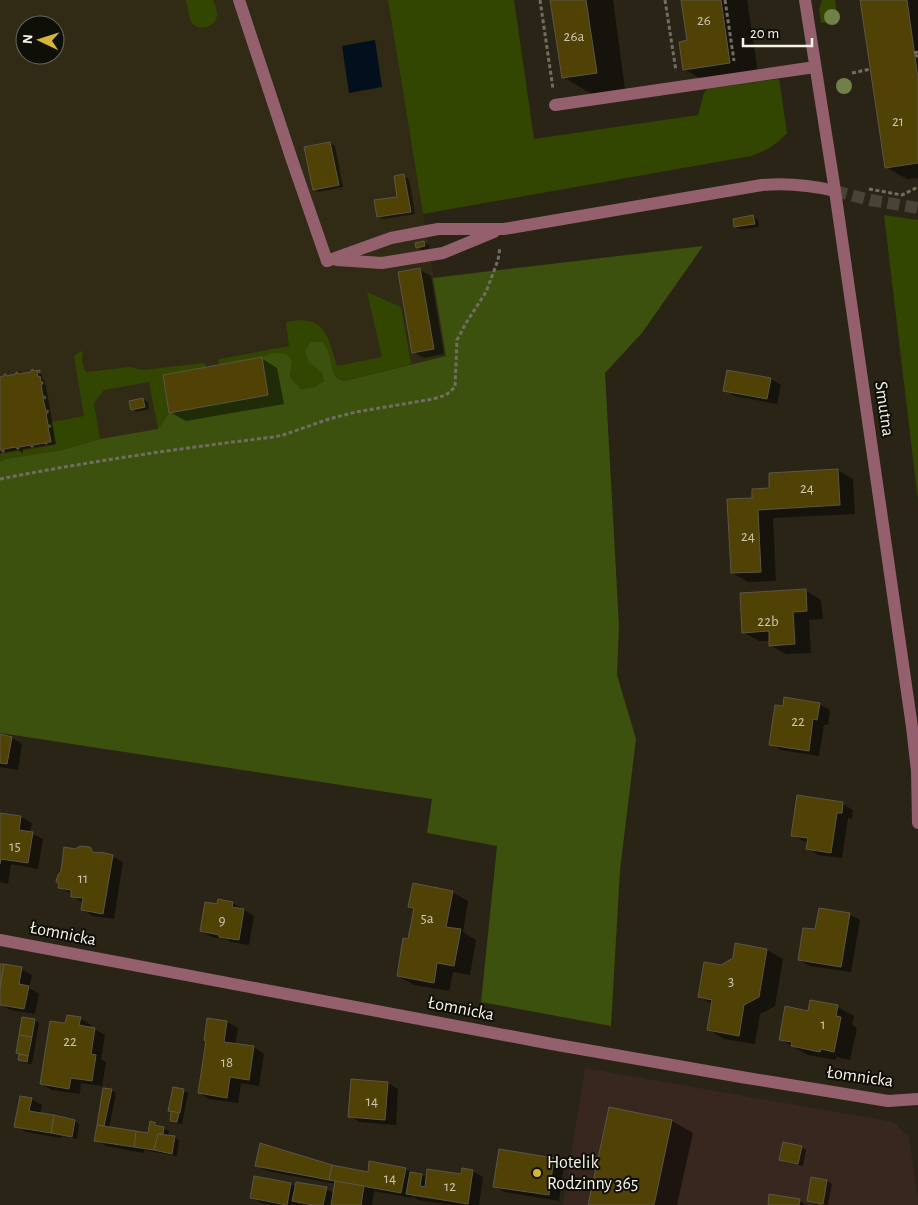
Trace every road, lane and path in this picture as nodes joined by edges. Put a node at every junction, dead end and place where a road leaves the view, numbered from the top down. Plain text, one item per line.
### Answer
1 (239, 0) edge
2 (540, 0) edge
3 (665, 0) edge
4 (724, 0) edge
5 (806, 0) edge
6 (918, 52) edge
7 (918, 57) edge
8 (815, 66) junction
9 (734, 68) dead end
10 (871, 70) dead end
11 (852, 73) dead end
12 (676, 74) dead end
13 (555, 105) joint
14 (918, 187) edge
15 (869, 189) dead end
16 (835, 191) junction
17 (504, 229) junction
18 (327, 261) junction
19 (0, 478) edge
20 (915, 726) edge
21 (918, 824) edge
22 (0, 940) edge
23 (918, 1099) edge

1 - 18 street
2 - 13 path
3 - 12 path
4 - 9 path
5 - 8 street, Smutna
6 - 7 path
8 - 13 street
8 - 16 street, Smutna
10 - 11 path
14 - 15 path
16 - 17 street
16 - 20 street, Smutna
17 - 18 street
17 - 18 street
17 - 19 path
20 - 21 street, Smutna
22 - 23 street, Łomnicka

